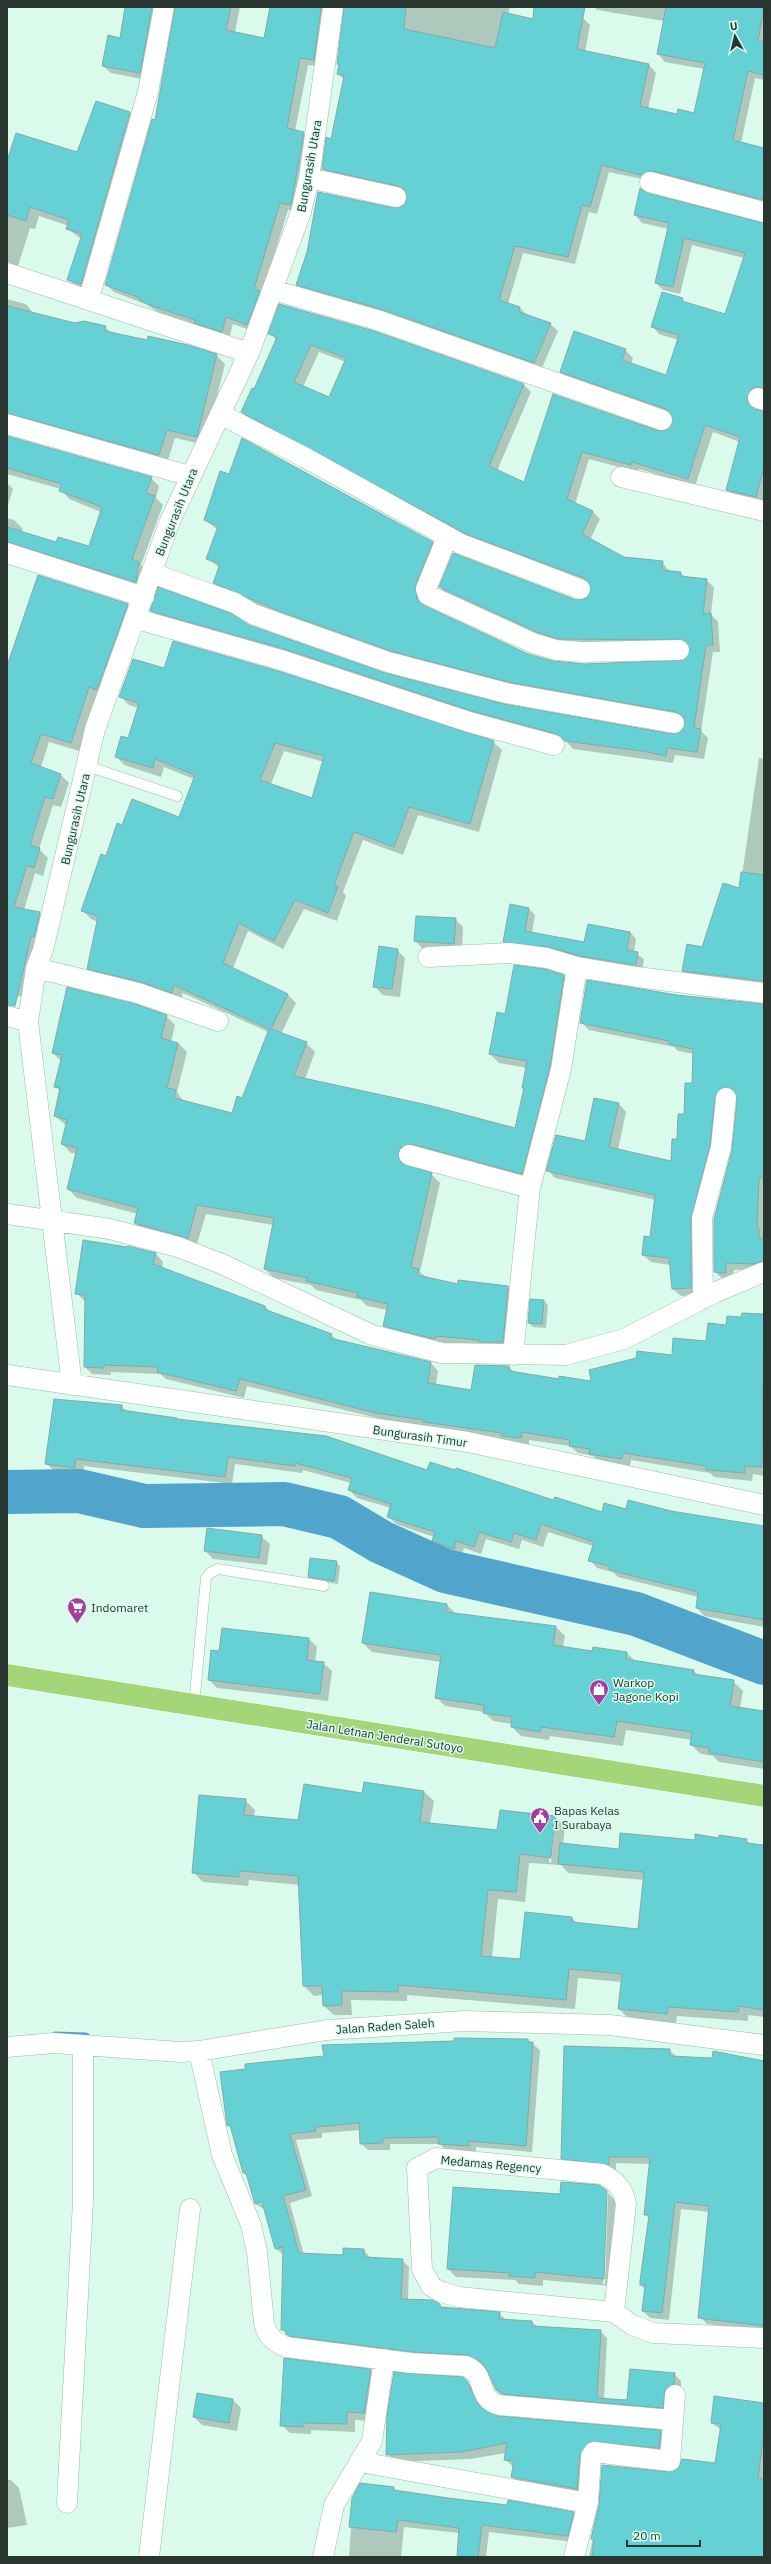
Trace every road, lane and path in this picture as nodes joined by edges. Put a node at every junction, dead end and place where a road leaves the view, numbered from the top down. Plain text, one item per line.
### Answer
1 (164, 7) edge
2 (333, 7) edge
3 (309, 178) junction
4 (650, 182) dead end
5 (396, 197) dead end
6 (764, 212) edge
7 (7, 273) edge
8 (274, 290) junction
9 (89, 298) junction
10 (249, 353) junction
11 (220, 414) junction
12 (662, 420) dead end
13 (7, 424) edge
14 (190, 476) junction
15 (621, 477) dead end
16 (764, 511) edge
17 (447, 536) junction
18 (7, 552) edge
19 (152, 573) junction
20 (580, 589) dead end
21 (144, 597) junction
22 (137, 619) junction
23 (679, 650) dead end
24 (674, 722) dead end
25 (554, 745) dead end
26 (87, 766) junction
27 (177, 796) dead end
28 (428, 957) dead end
29 (577, 967) junction
30 (36, 968) junction
31 (764, 992) edge
32 (7, 1016) edge
33 (218, 1021) dead end
34 (28, 1022) junction
35 (726, 1098) dead end
36 (409, 1155) dead end
37 (530, 1188) junction
38 (7, 1214) edge
39 (52, 1222) junction
40 (764, 1272) edge
41 (704, 1299) junction
42 (513, 1355) junction
43 (7, 1375) edge
44 (72, 1386) junction
45 (764, 1505) edge
46 (324, 1586) dead end
47 (7, 1675) edge
48 (194, 1705) junction
49 (764, 1796) edge
50 (764, 2045) edge
51 (83, 2046) junction
52 (7, 2047) edge
53 (199, 2051) junction
54 (190, 2209) dead end
55 (614, 2312) junction
56 (764, 2338) edge
57 (384, 2360) junction
58 (675, 2395) dead end
59 (673, 2420) junction
60 (360, 2462) junction
61 (67, 2503) dead end
62 (588, 2503) junction
63 (149, 2557) edge
64 (323, 2557) edge
65 (574, 2557) edge

1 - 9 street
2 - 3 street, Bungurasih Utara
3 - 5 street
3 - 8 street, Bungurasih Utara
4 - 6 street
7 - 9 street
8 - 10 street, Bungurasih Utara
8 - 12 street
9 - 10 street
10 - 11 street, Bungurasih Utara
11 - 14 street, Bungurasih Utara
11 - 17 street
13 - 14 street
14 - 19 street, Bungurasih Utara
15 - 16 street
17 - 20 street
17 - 23 street
18 - 21 street
19 - 21 street, Bungurasih Utara
19 - 24 street
21 - 22 street, Bungurasih Utara
22 - 25 street
22 - 26 street, Bungurasih Utara
26 - 27 lane
26 - 30 street, Bungurasih Utara
28 - 29 street
29 - 31 street
29 - 37 street
30 - 33 street
30 - 34 street, Bungurasih Utara
32 - 34 street
34 - 39 street, Bungurasih Utara
35 - 41 street
36 - 37 street
37 - 42 street
38 - 39 street
39 - 42 street
39 - 44 street, Bungurasih Utara
40 - 41 street
41 - 42 street
43 - 44 street, Bungurasih Timur
44 - 45 street, Bungurasih Timur
46 - 48 lane
47 - 48 highway, Jalan Letnan Jenderal Sutoyo
48 - 49 highway, Jalan Letnan Jenderal Sutoyo
50 - 53 street, Jalan Raden Saleh
51 - 52 street, Jalan Raden Saleh
51 - 53 street, Jalan Raden Saleh
51 - 61 street
53 - 57 street
54 - 63 street
55 - 55 street, Medamas Regency
55 - 56 street
57 - 59 street
57 - 60 street
58 - 59 street
59 - 62 street
60 - 62 street
60 - 64 street
62 - 65 street

